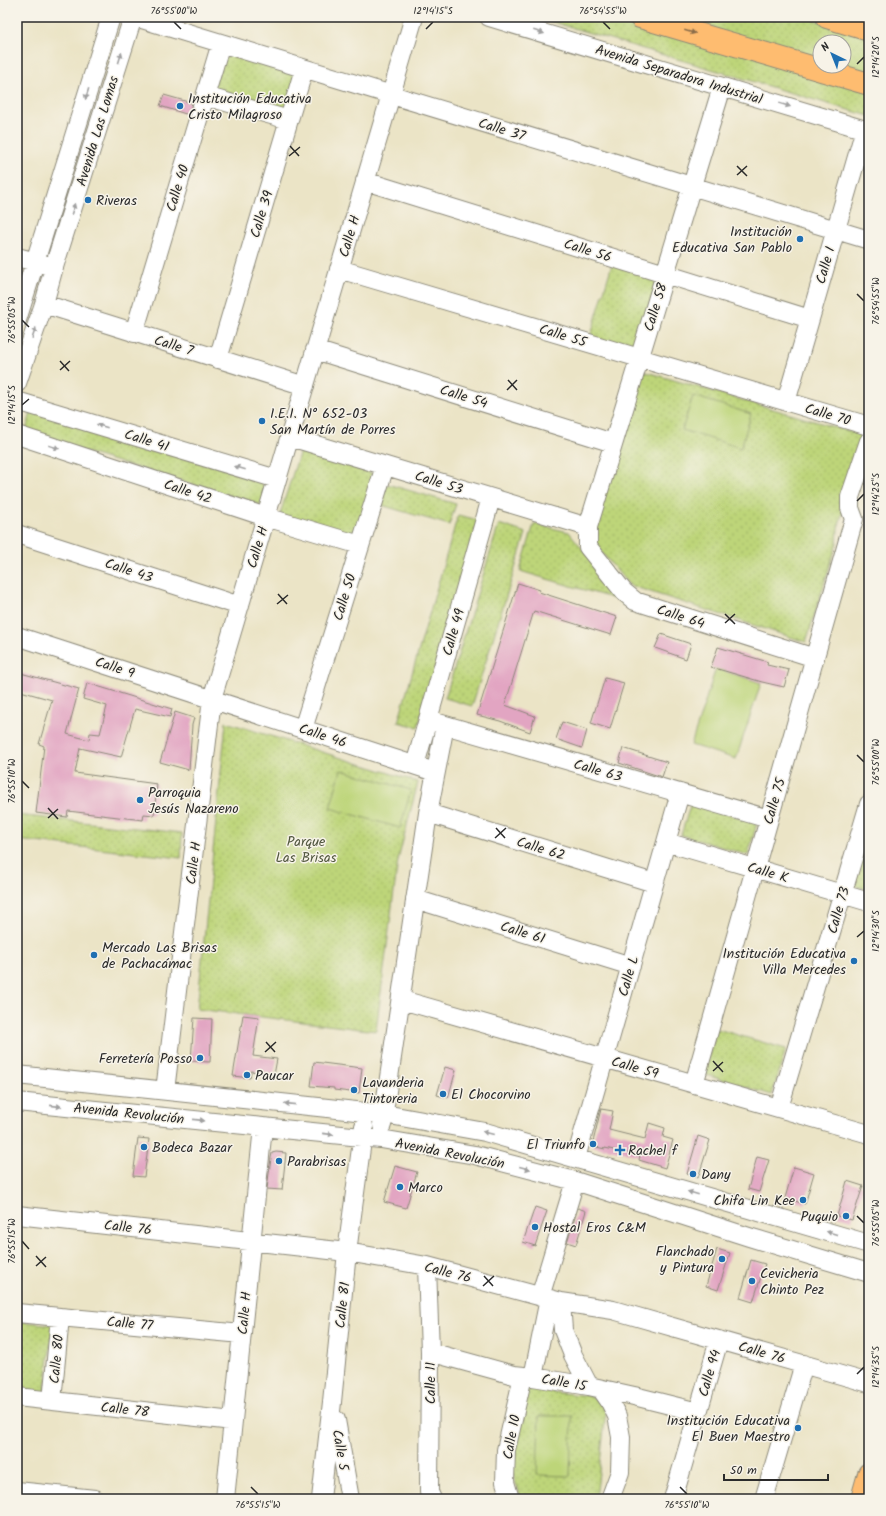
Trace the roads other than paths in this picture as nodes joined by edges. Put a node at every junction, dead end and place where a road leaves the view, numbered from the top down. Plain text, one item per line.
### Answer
1 (111, 17) edge
2 (134, 17) edge
3 (414, 17) edge
4 (489, 17) edge
5 (640, 17) edge
6 (827, 17) edge
7 (869, 30) edge
8 (221, 43) junction
9 (304, 68) junction
10 (869, 84) edge
11 (722, 87) junction
12 (391, 95) junction
13 (205, 96) junction
14 (289, 120) junction
15 (867, 130) edge
16 (365, 181) junction
17 (692, 186) junction
18 (836, 230) junction
19 (869, 240) edge
20 (17, 256) edge
21 (35, 262) junction
22 (54, 267) junction
23 (339, 269) junction
24 (665, 274) junction
25 (44, 304) junction
26 (810, 318) junction
27 (17, 320) edge
28 (134, 332) junction
29 (315, 350) junction
30 (639, 358) junction
31 (218, 359) junction
32 (17, 383) edge
33 (305, 386) junction
34 (17, 401) edge
35 (786, 402) junction
36 (869, 426) edge
37 (17, 435) edge
38 (290, 437) junction
39 (869, 441) edge
40 (613, 443) junction
41 (385, 466) junction
42 (277, 479) junction
43 (491, 498) junction
44 (266, 517) junction
45 (862, 521) edge
46 (588, 527) junction
47 (17, 534) edge
48 (360, 545) junction
49 (240, 606) junction
50 (17, 636) edge
51 (815, 658) junction
52 (212, 699) junction
53 (436, 722) junction
54 (303, 729) junction
55 (414, 765) junction
56 (434, 772) junction
57 (680, 793) junction
58 (869, 804) edge
59 (428, 813) junction
60 (769, 819) junction
61 (864, 838) edge
62 (666, 842) junction
63 (755, 868) junction
64 (654, 883) junction
65 (842, 894) junction
66 (415, 899) junction
67 (869, 902) edge
68 (631, 966) junction
69 (402, 1000) junction
70 (605, 1058) junction
71 (17, 1075) edge
72 (694, 1084) junction
73 (165, 1090) junction
74 (17, 1102) edge
75 (779, 1108) junction
76 (365, 1112) junction
77 (384, 1114) junction
78 (263, 1127) junction
79 (868, 1128) edge
80 (362, 1137) junction
81 (381, 1139) junction
82 (576, 1158) junction
83 (575, 1181) junction
84 (17, 1215) edge
85 (251, 1241) junction
86 (869, 1244) edge
87 (347, 1252) junction
88 (427, 1266) junction
89 (869, 1273) edge
90 (550, 1300) junction
91 (17, 1312) edge
92 (60, 1317) junction
93 (242, 1334) junction
94 (719, 1340) junction
95 (430, 1352) junction
96 (804, 1364) junction
97 (528, 1376) junction
98 (869, 1383) edge
99 (595, 1388) junction
100 (17, 1397) edge
101 (52, 1401) junction
102 (332, 1402) junction
103 (698, 1412) junction
104 (234, 1421) junction
105 (869, 1474) edge
106 (17, 1491) edge
107 (425, 1497) edge
108 (94, 1499) edge
109 (225, 1499) edge
110 (321, 1499) edge
111 (350, 1499) edge
112 (510, 1499) edge
113 (610, 1499) edge
114 (673, 1499) edge
115 (764, 1499) edge
116 (862, 1499) edge

1 -> 21 street, Avenida Las Lomas
2 - 8 street, Calle 37
22 -> 2 street, Avenida Las Lomas
3 - 12 street, Calle H
4 -> 11 street, Avenida Separadora Industrial
5 -> 10 main road
6 - 7 main road
8 - 9 street, Calle 37
8 - 13 street, Calle 40
9 - 12 street, Calle 37
9 - 14 street, Calle 39
11 -> 15 street, Avenida Separadora Industrial
11 - 17 street, Calle 58
12 - 16 street, Calle H
12 - 17 street, Calle 37
13 - 14 street
13 - 28 street, Calle 40
14 - 31 street, Calle 39
15 - 18 street, Calle I
16 - 23 street, Calle H
16 - 24 street, Calle 56
17 - 18 street, Calle 37
17 - 24 street, Calle 58
18 - 19 street, Calle 37
18 - 26 street, Calle I
20 - 21 street
21 - 22 street
21 - 27 street, Avenida Las Lomas
22 - 25 street, Avenida Las Lomas
23 - 29 street, Calle H
23 - 30 street, Calle 55
24 - 26 street, Calle 56
24 - 30 street, Calle 58
25 - 28 street, Calle 7
32 -> 25 street, Avenida Las Lomas
26 - 35 street, Calle I
28 - 31 street, Calle 7
29 - 33 street, Calle H
29 - 40 street, Calle 54
30 - 35 street, Calle 55
30 - 40 street, Calle 58
31 - 33 street, Calle 7
33 - 38 street, Calle H
42 -> 34 street, Calle 41
35 - 36 street, Calle 70
37 -> 44 street, Calle 42
38 - 41 street, Calle 53
38 - 42 street, Calle H
39 - 45 street
40 - 46 street, Calle 58
41 - 43 street, Calle 53
41 - 48 street, Calle 50
42 - 44 street, Calle H
43 - 46 street, Calle 53
43 - 53 street, Calle 49
44 - 48 street, Calle 42
44 - 49 street, Calle H
45 - 51 street, Calle 75
46 - 51 street, Calle 64
47 - 49 street, Calle 43
48 - 54 street, Calle 50
49 - 52 street, Calle H
50 - 52 street, Calle 9
51 - 60 street, Calle 75
52 - 54 street, Calle 46
52 - 73 street, Calle H
53 - 55 street, Calle 49
53 - 56 street
53 - 57 street, Calle 63
54 - 55 street, Calle 46
55 - 56 street, Calle 46
56 - 59 street
57 - 60 street, Calle 63
57 - 62 street, Calle L
58 - 61 street, Calle 73
59 - 64 street, Calle 62
59 - 66 street
60 - 63 street, Calle 75
61 - 65 street, Calle 73
62 - 63 street, Calle K
62 - 64 street, Calle L
63 - 65 street, Calle K
63 - 72 street, Calle 75
64 - 68 street, Calle L
65 - 67 street, Calle K
65 - 75 street, Calle 73
66 - 68 street, Calle 61
66 - 69 street
68 - 70 street, Calle L
69 - 70 street, Calle 59
69 - 77 street
70 - 72 street, Calle 59
70 - 82 street, Calle L
71 - 73 street, Avenida Revolución
72 - 75 street, Calle 59
76 -> 73 street, Avenida Revolución
74 -> 78 street, Avenida Revolución
75 - 79 street, Calle 59
76 - 77 street, Avenida Revolución
76 - 80 street, Calle 81
77 - 81 street
82 -> 77 street, Avenida Revolución
78 -> 80 street, Avenida Revolución
78 - 85 street, Calle H
80 - 81 street, Avenida Revolución
80 - 87 street, Calle 81
81 -> 83 street, Avenida Revolución
86 -> 82 street, Avenida Revolución
83 - 89 street, Avenida Revolución
83 - 90 street, Calle 10
84 - 85 street, Calle 76
85 - 87 street, Calle 76
85 - 93 street, Calle H
87 - 88 street, Calle 76
87 - 102 street, Calle 81
88 - 90 street, Calle 76
88 - 95 street, Calle 11
90 - 94 street, Calle 76
90 - 97 street, Calle 10
90 - 99 street
91 - 92 street, Calle 77
92 - 93 street, Calle 77
92 - 101 street, Calle 80
93 - 104 street, Calle H
94 - 96 street, Calle 76
94 - 103 street, Calle 94
95 - 97 street, Calle 15
95 - 107 street, Calle 11
96 - 98 street, Calle 76
96 - 115 street
97 - 99 street, Calle 15
97 - 112 street, Calle 10
99 - 103 street, Calle 15
99 - 113 street
100 - 101 street, Calle 78
101 - 104 street, Calle 78
102 - 110 street, Calle 81
102 - 111 street, Calle 5
103 - 114 street, Calle 94
104 - 109 street, Calle H
105 - 116 main road
106 - 108 street

